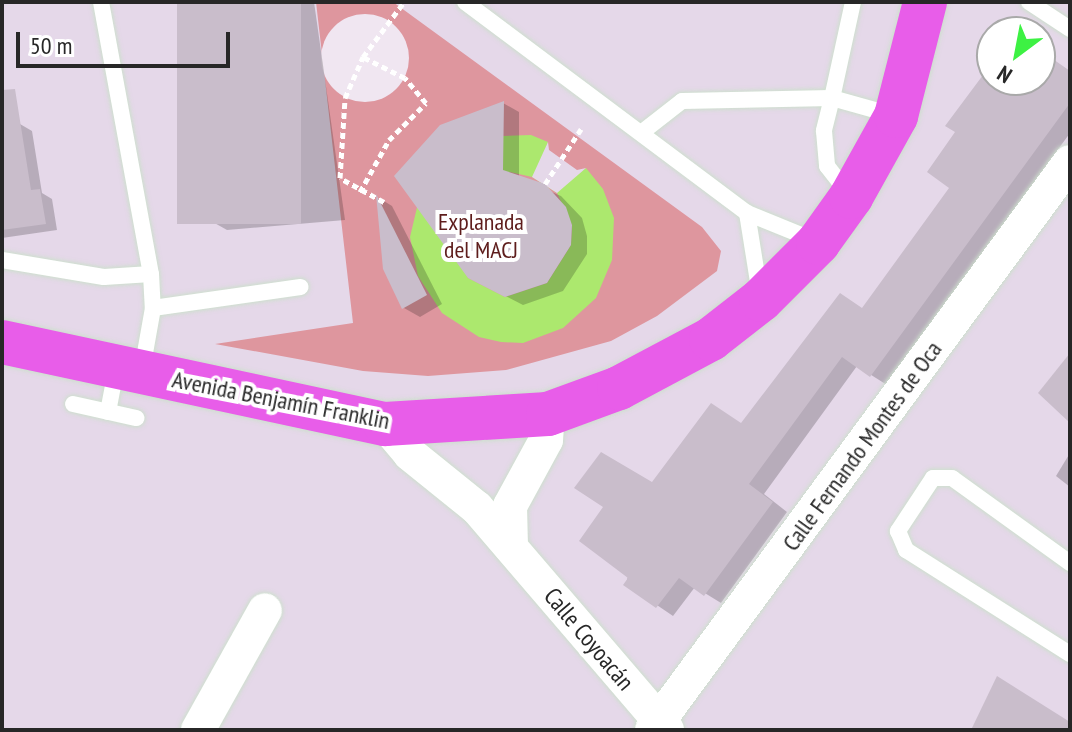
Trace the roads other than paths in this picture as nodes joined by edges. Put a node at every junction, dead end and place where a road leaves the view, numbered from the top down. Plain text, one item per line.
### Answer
1 (101, 2) edge
2 (465, 2) edge
3 (853, 2) edge
4 (925, 2) edge
5 (1029, 2) edge
6 (1070, 29) edge
7 (832, 98) junction
8 (896, 116) junction
9 (641, 133) junction
10 (1070, 162) edge
11 (851, 197) junction
12 (747, 213) junction
13 (818, 243) junction
14 (2, 260) edge
15 (151, 274) junction
16 (301, 287) dead end
17 (761, 300) junction
18 (153, 308) junction
19 (2, 342) edge
20 (129, 369) junction
21 (73, 404) dead end
22 (108, 412) junction
23 (548, 414) junction
24 (136, 418) dead end
25 (385, 424) junction
26 (511, 547) junction
27 (1070, 563) edge
28 (265, 610) dead end
29 (1070, 654) edge
30 (660, 727) edge
31 (198, 730) edge

1 - 15 lane
2 - 9 lane
3 - 7 lane
4 - 8 main road, Avenida Benjamín Franklin
5 - 6 lane
7 - 8 lane
7 - 9 lane
7 - 11 lane
8 - 11 main road, Avenida Benjamín Franklin
9 - 12 lane
10 - 30 street, Calle Fernando Montes de Oca
11 - 13 main road, Avenida Benjamín Franklin
12 - 13 lane
12 - 17 lane
13 - 17 main road, Avenida Benjamín Franklin
14 - 15 lane
15 - 18 lane
16 - 18 lane
17 - 23 main road, Avenida Benjamín Franklin
18 - 20 lane
19 - 20 main road, Avenida Benjamín Franklin
20 - 22 lane
20 - 25 main road, Avenida Benjamín Franklin
21 - 22 lane
22 - 24 lane
23 - 25 main road, Avenida Benjamín Franklin
23 - 26 street
25 - 26 street, Calle Coyoacán
26 - 30 street, Calle Coyoacán
27 - 29 lane
28 - 31 street

